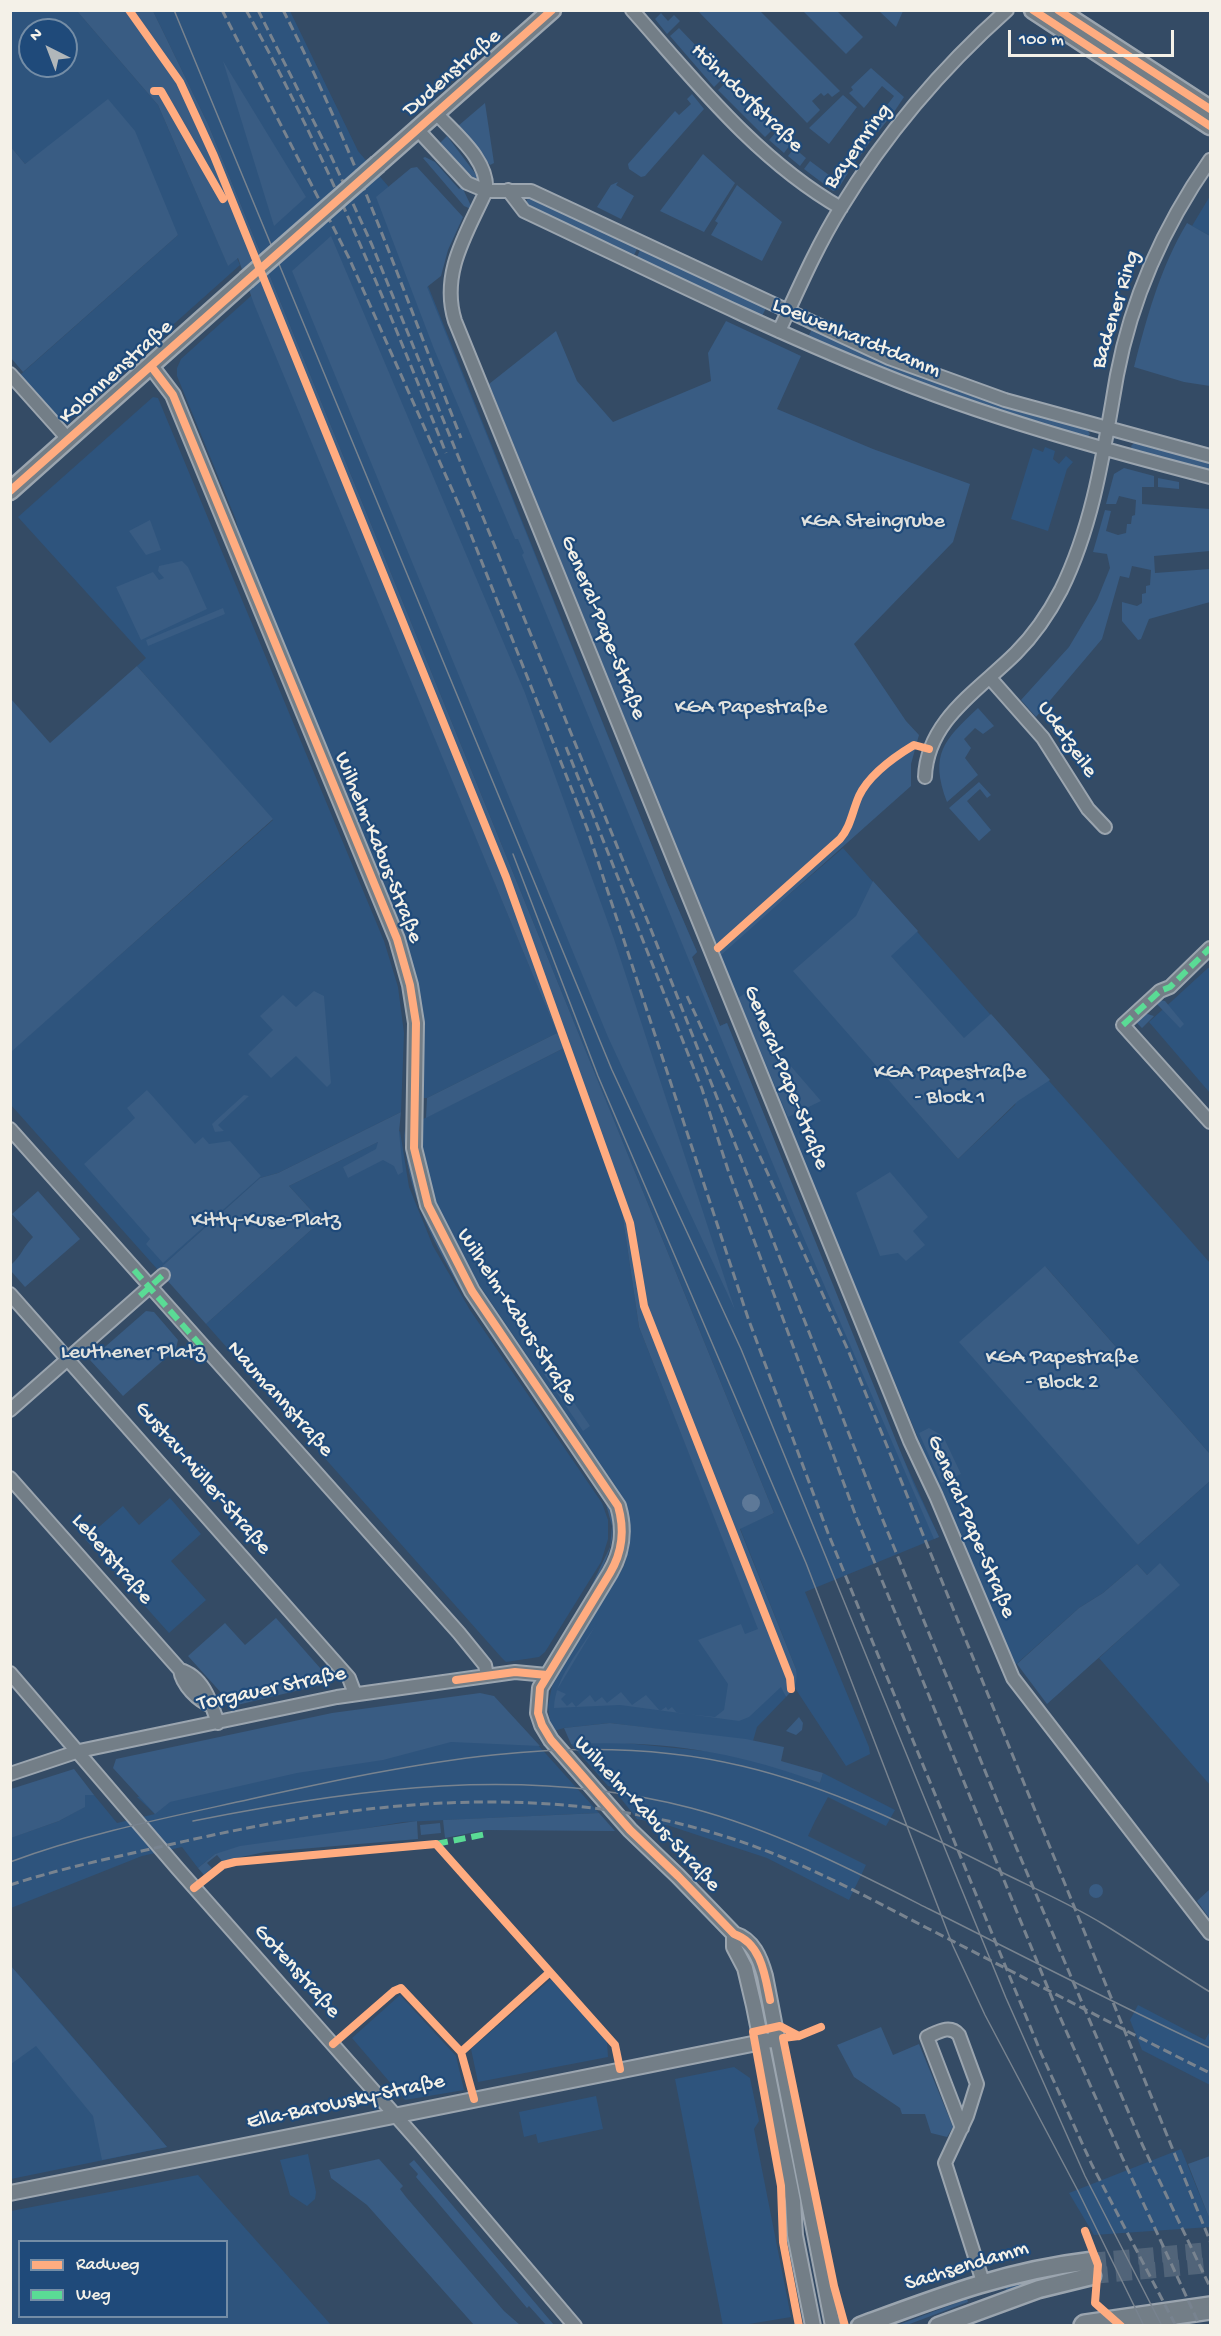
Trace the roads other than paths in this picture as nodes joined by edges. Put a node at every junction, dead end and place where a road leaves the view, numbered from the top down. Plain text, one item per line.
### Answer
1 (552, 10) edge
2 (632, 10) edge
3 (1008, 10) edge
4 (1033, 10) edge
5 (1058, 10) edge
6 (1210, 109) edge
7 (436, 113) junction
8 (1210, 126) edge
9 (417, 129) junction
10 (1210, 160) edge
11 (508, 190) junction
12 (486, 191) junction
13 (840, 208) junction
14 (246, 280) joint
15 (788, 313) junction
16 (779, 331) junction
17 (151, 366) junction
18 (10, 374) edge
19 (1109, 429) junction
20 (69, 440) junction
21 (1106, 450) junction
22 (1210, 456) edge
23 (1210, 477) edge
24 (10, 491) edge
25 (990, 678) junction
26 (925, 777) dead end
27 (1105, 827) dead end
28 (1210, 948) edge
29 (1210, 1122) edge
30 (10, 1129) edge
31 (163, 1275) dead end
32 (150, 1287) junction
33 (10, 1294) edge
34 (68, 1359) junction
35 (10, 1410) edge
36 (10, 1478) edge
37 (10, 1673) edge
38 (547, 1675) junction
39 (487, 1676) junction
40 (355, 1694) junction
41 (218, 1723) junction
42 (79, 1751) junction
43 (10, 1774) edge
44 (1210, 1933) edge
45 (734, 1934) junction
46 (777, 2039) junction
47 (762, 2042) junction
48 (395, 2115) junction
49 (962, 2128) junction
50 (10, 2193) edge
51 (982, 2282) junction
52 (991, 2305) junction
53 (1210, 2308) edge
54 (574, 2325) edge
55 (813, 2325) edge
56 (833, 2325) edge
57 (860, 2325) edge
58 (938, 2325) edge
59 (1085, 2325) edge

1 - 7 main road, Dudenstraße
2 - 13 street, Höhndorfstraße
3 - 13 street, Bayernring
4 - 8 main road
5 - 6 main road
7 - 9 main road, Dudenstraße
7 - 12 street
9 - 12 street
9 - 14 main road, Dudenstraße, bridge
10 - 19 street, Badener Ring
11 - 12 street, Loewenhardtdamm
11 - 15 street, Loewenhardtdamm
11 - 16 street, Loewenhardtdamm
12 - 44 street, General-Pape-Straße
13 - 15 street, Bayernring
14 - 17 main road, Kolonnenstraße
15 - 16 street, Bayernring
15 - 19 street, Loewenhardtdamm
16 - 21 street, Loewenhardtdamm
17 - 20 main road, Kolonnenstraße
17 - 38 street, Wilhelm-Kabus-Straße
18 - 20 street
19 - 21 street, Badener Ring
19 - 22 street, Loewenhardtdamm
20 - 24 main road, Kolonnenstraße
21 - 23 street, Loewenhardtdamm
21 - 25 street, Badener Ring
25 - 26 street, Badener Ring
25 - 27 street, Udetzeile
28 - 29 street
30 - 32 street, Naumannstraße
31 - 32 street
32 - 34 street
32 - 39 street, Naumannstraße
33 - 34 street, Gustav-Müller-Straße
34 - 35 street
34 - 40 street, Gustav-Müller-Straße
36 - 41 street, Leberstraße
37 - 42 street, Gotenstraße
38 - 39 street, Torgauer Straße
38 - 45 street, Wilhelm-Kabus-Straße
39 - 40 street, Torgauer Straße
40 - 41 street, Torgauer Straße
41 - 42 street, Torgauer Straße
42 - 43 street, Torgauer Straße
42 - 48 street, Gotenstraße
45 - 46 street, Wilhelm-Kabus-Straße
45 - 47 street, Wilhelm-Kabus-Straße
46 - 47 street, Ella-Barowsky-Straße
46 - 56 street, Wilhelm-Kabus-Straße
47 - 48 street, Ella-Barowsky-Straße
47 - 55 street, Wilhelm-Kabus-Straße
48 - 50 street, Ella-Barowsky-Straße
48 - 54 street, Gotenstraße
49 - 49 street
49 - 51 street
51 - 52 main road
51 - 52 main road, Sachsendamm
51 - 57 main road, Sachsendamm
52 - 58 main road, Sachsendamm
53 - 59 highway

